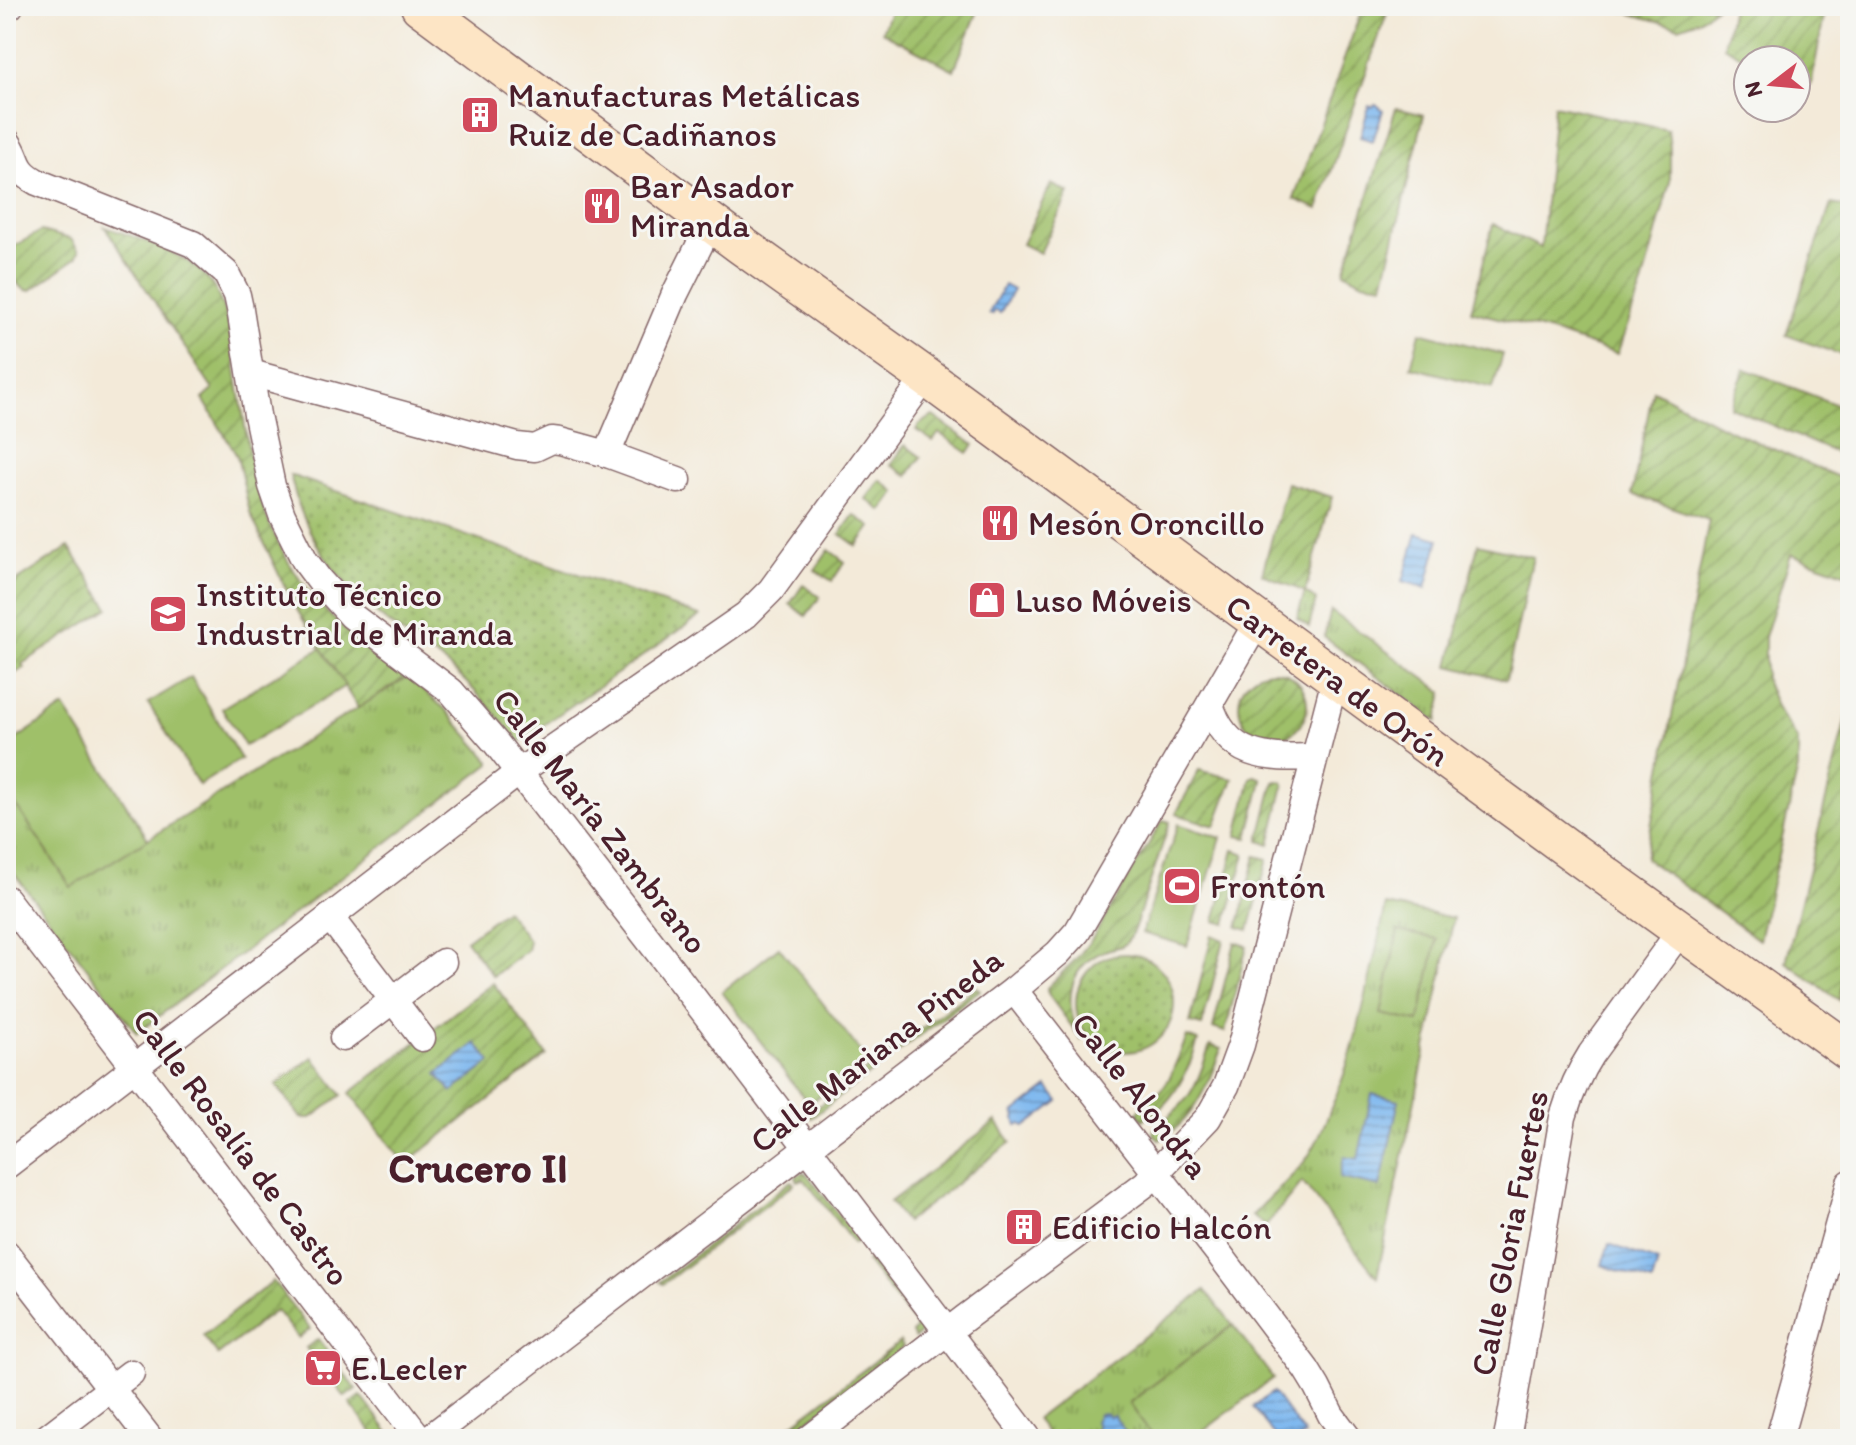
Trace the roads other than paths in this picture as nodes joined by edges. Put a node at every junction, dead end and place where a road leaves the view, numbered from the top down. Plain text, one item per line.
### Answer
1 (420, 6) edge
2 (9, 151) edge
3 (711, 222) junction
4 (251, 373) junction
5 (926, 377) junction
6 (607, 454) junction
7 (678, 480) dead end
8 (1258, 621) junction
9 (1335, 679) junction
10 (1210, 704) junction
11 (1314, 757) junction
12 (519, 772) junction
13 (6, 899) edge
14 (330, 917) junction
15 (1681, 930) junction
16 (443, 962) dead end
17 (1014, 990) junction
18 (393, 1000) junction
19 (343, 1038) dead end
20 (422, 1038) dead end
21 (1850, 1052) edge
22 (135, 1067) junction
23 (807, 1148) junction
24 (6, 1166) edge
25 (1156, 1173) junction
26 (1850, 1183) edge
27 (6, 1253) edge
28 (947, 1332) junction
29 (121, 1380) junction
30 (45, 1439) edge
31 (150, 1439) edge
32 (420, 1439) edge
33 (428, 1439) edge
34 (809, 1439) edge
35 (1029, 1439) edge
36 (1349, 1439) edge
37 (1507, 1439) edge
38 (1779, 1439) edge

1 - 3 street, Carretera de Orón
2 - 4 street, Calle María Zambrano
3 - 5 street, Carretera de Orón
3 - 6 street
4 - 6 street
4 - 12 street, Calle María Zambrano
5 - 8 street, Carretera de Orón
5 - 12 street
6 - 7 street
8 - 9 street, Carretera de Orón
8 - 10 street, Calle Mariana Pineda
9 - 11 street
9 - 15 street, Carretera de Orón
10 - 11 street
10 - 17 street, Calle Mariana Pineda
11 - 25 street
12 - 14 street
12 - 23 street, Calle María Zambrano
13 - 22 street, Calle Rosalía de Castro
14 - 18 street
14 - 22 street
15 - 21 street, Carretera de Orón
15 - 37 street, Calle Gloria Fuertes
16 - 18 street
17 - 23 street, Calle Mariana Pineda
17 - 25 street, Calle Alondra
18 - 19 street
18 - 20 street
22 - 24 street
22 - 32 street, Calle Rosalía de Castro
23 - 28 street, Calle María Zambrano
23 - 33 street, Calle Mariana Pineda
25 - 28 street
25 - 36 street, Calle Alondra
26 - 38 street
27 - 29 street
28 - 34 street
28 - 35 street, Calle María Zambrano
29 - 30 street
29 - 31 street

